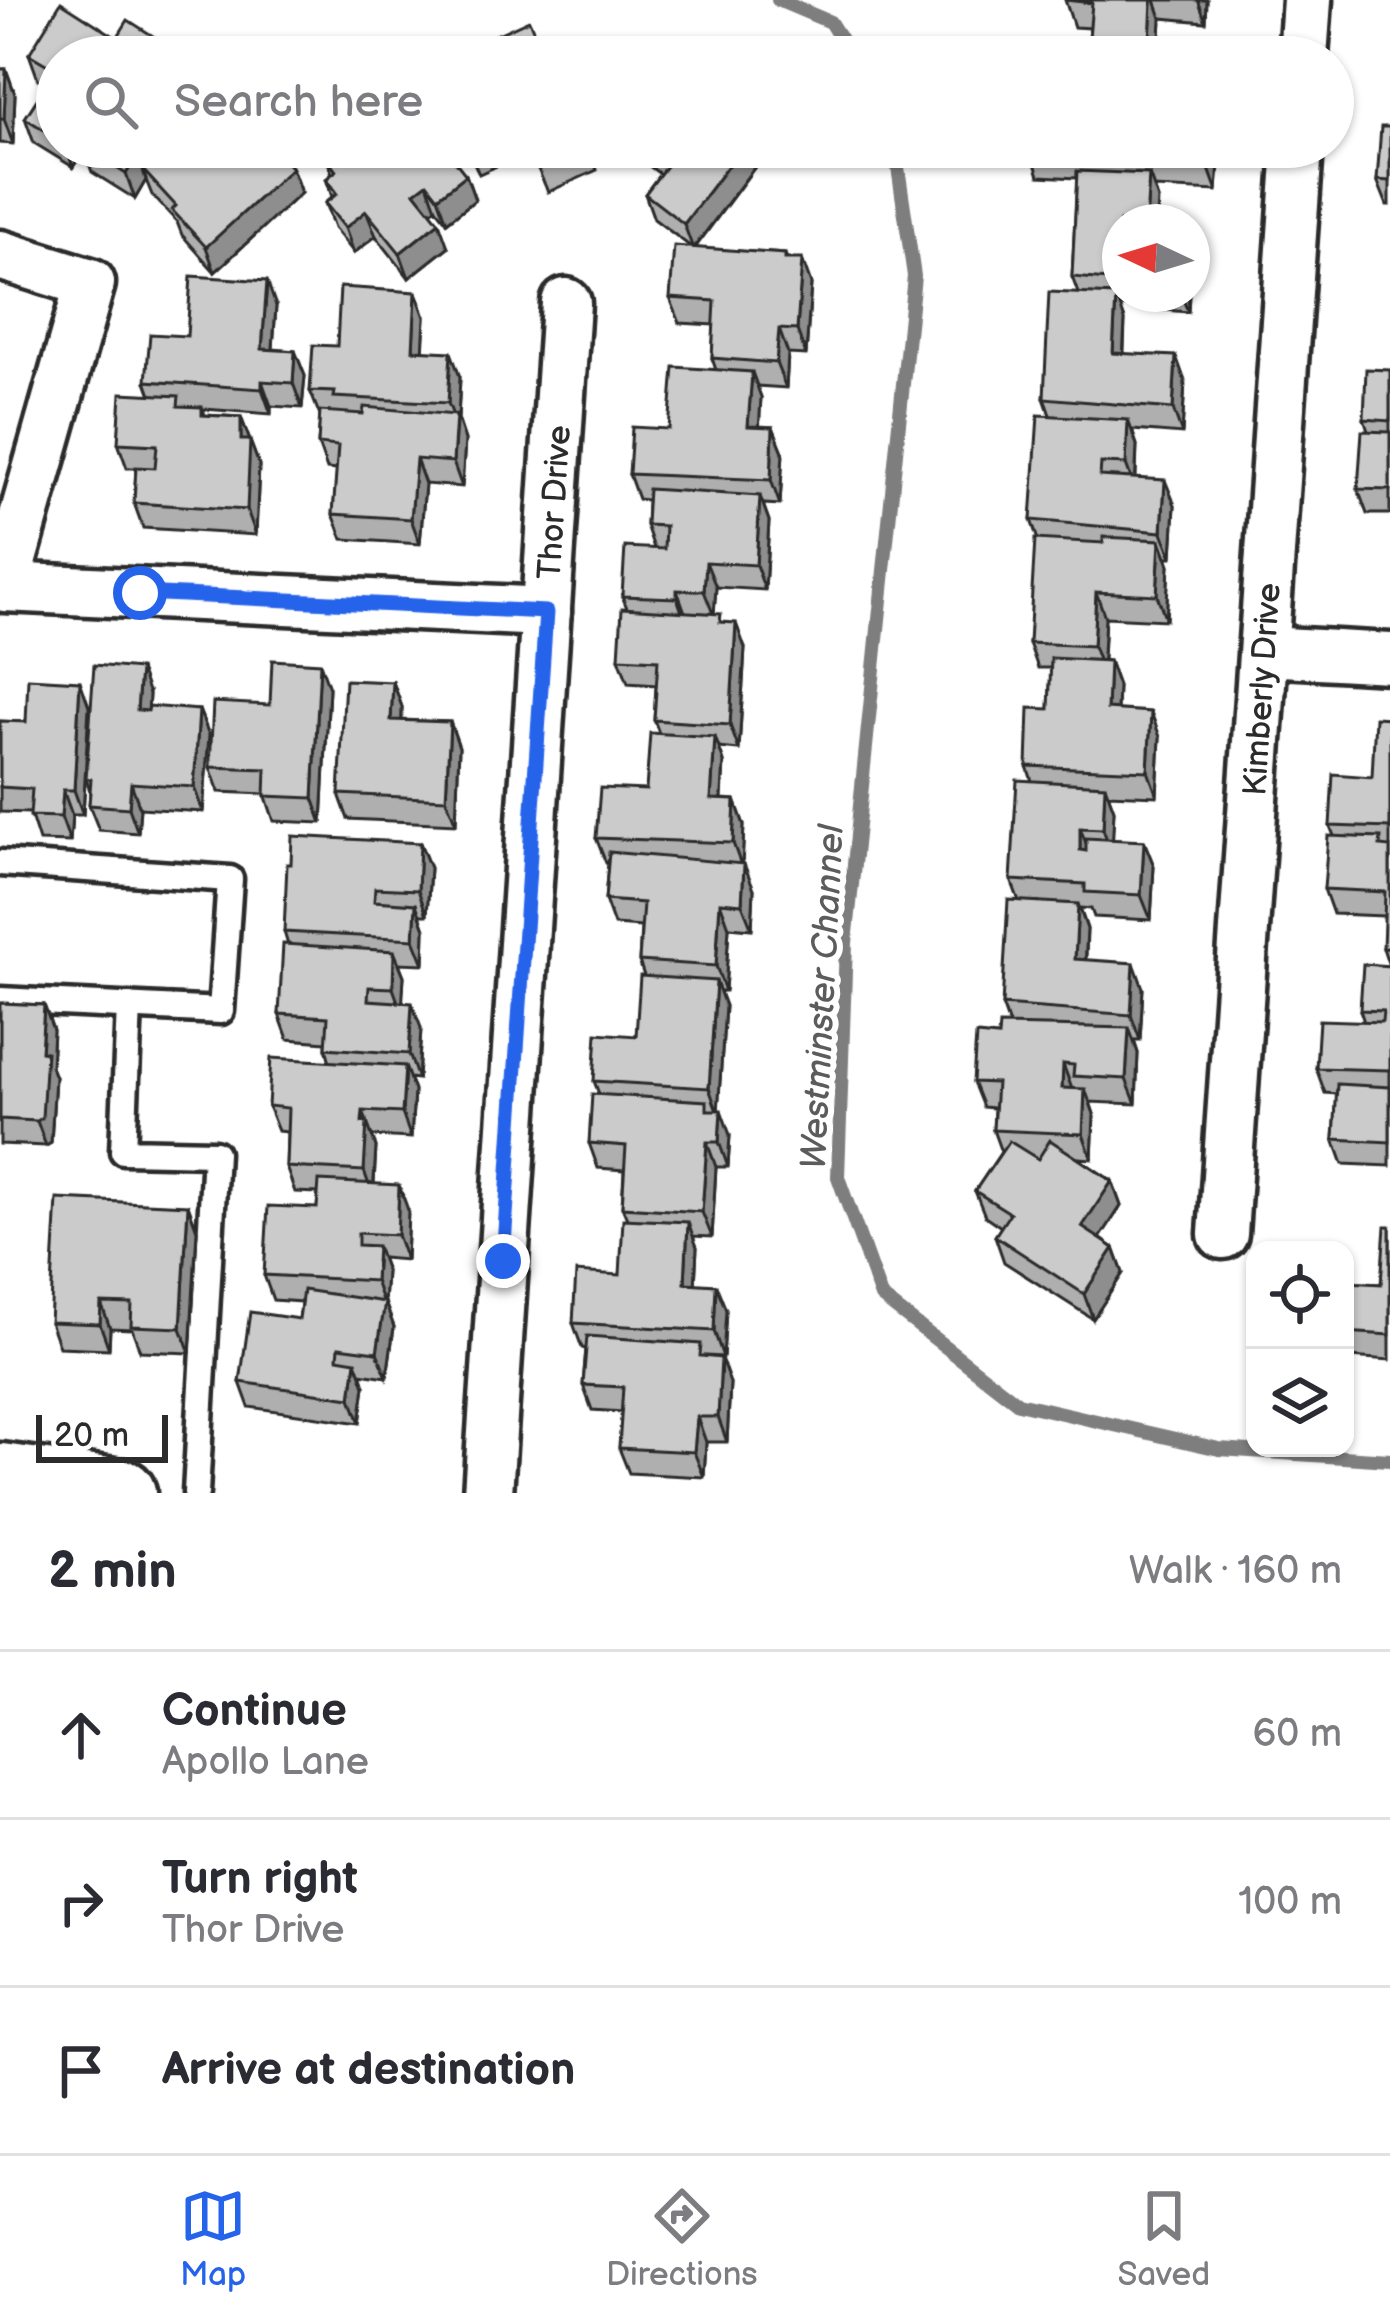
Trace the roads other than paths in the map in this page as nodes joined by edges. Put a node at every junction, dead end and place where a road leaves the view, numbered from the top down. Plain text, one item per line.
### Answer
1 (1307, 0) edge
2 (1305, 36) edge
3 (1297, 168) edge
4 (0, 255) edge
5 (566, 303) dead end
6 (546, 612) junction
7 (1265, 652) junction
8 (1390, 658) edge
9 (0, 863) edge
10 (0, 1000) edge
11 (129, 1006) junction
12 (1223, 1234) dead end
13 (0, 1477) edge
14 (122, 1493) edge
15 (196, 1493) edge
16 (488, 1493) edge

1 - 2 street
3 - 7 street, Kimberly Drive
4 - 6 street
5 - 6 street, Thor Drive
6 - 16 street, Thor Drive
7 - 8 street
7 - 12 street, Kimberly Drive
9 - 11 lane
10 - 11 lane
11 - 15 lane
13 - 14 main road

